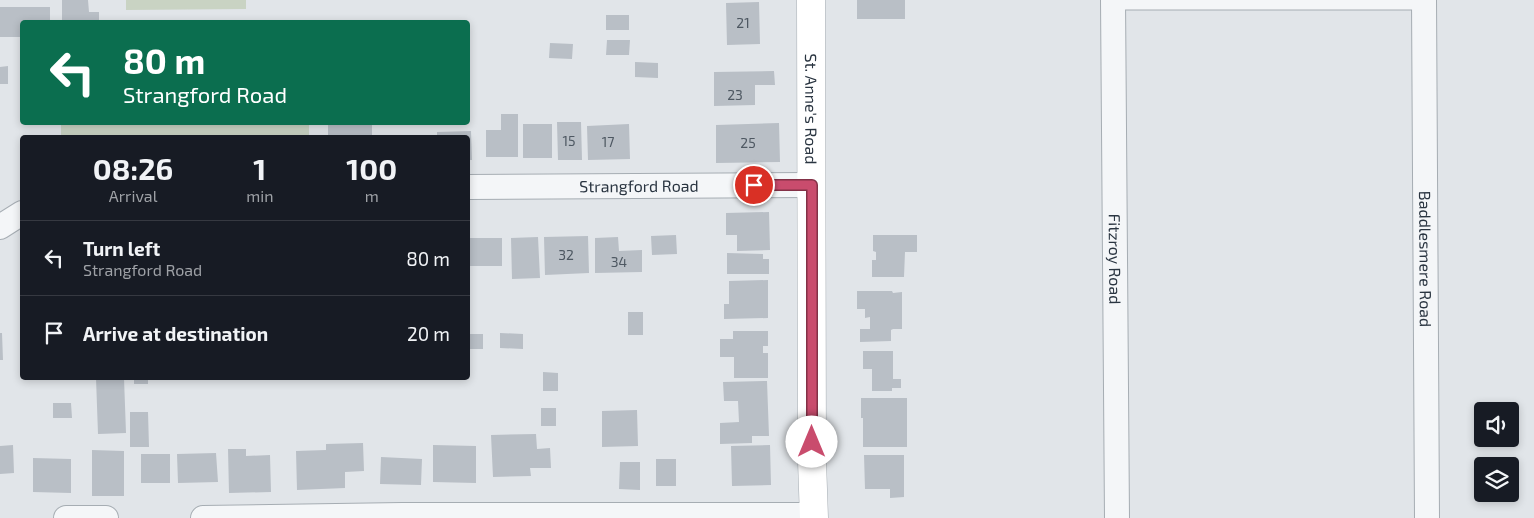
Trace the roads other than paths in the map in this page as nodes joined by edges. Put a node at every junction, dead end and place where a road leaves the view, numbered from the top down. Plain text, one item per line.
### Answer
1 (811, 0) edge
2 (1113, 2) edge
3 (1424, 2) edge
4 (812, 185) junction
5 (470, 187) edge
6 (20, 214) edge
7 (0, 227) edge
8 (814, 516) edge
9 (66, 518) edge
10 (106, 518) edge
11 (203, 518) edge
12 (1117, 518) edge
13 (1427, 518) edge

1 - 4 street, St. Anne's Road
2 - 3 lane
2 - 12 street, Fitzroy Road
3 - 13 street, Baddlesmere Road
4 - 5 street, Strangford Road
4 - 8 street, St. Anne's Road
6 - 7 street
8 - 11 street
9 - 10 street

